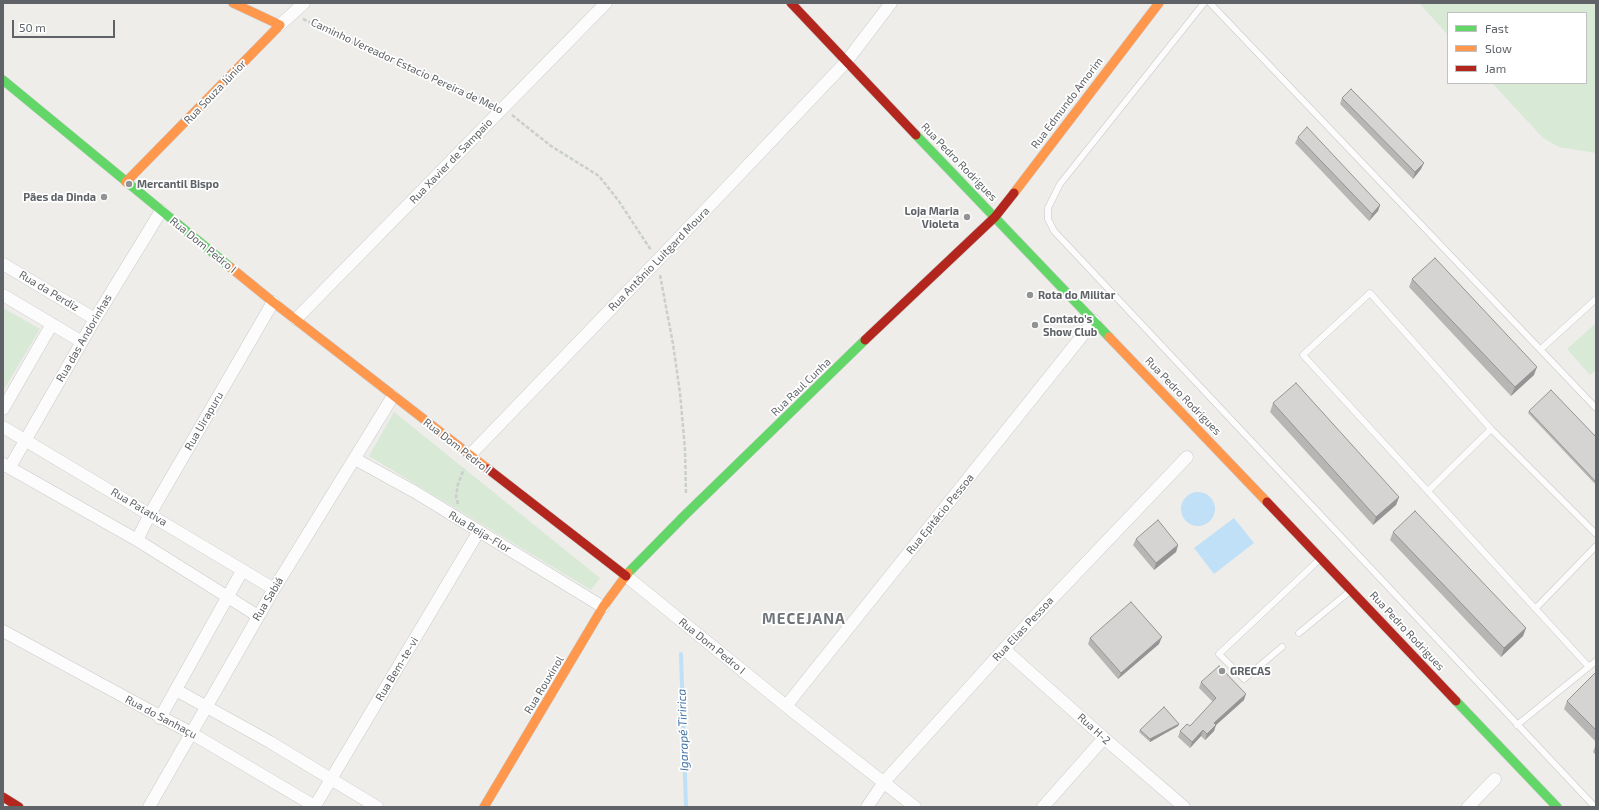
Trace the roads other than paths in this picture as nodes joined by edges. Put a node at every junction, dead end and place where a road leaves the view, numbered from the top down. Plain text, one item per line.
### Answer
1 (233, 3) edge
2 (304, 3) edge
3 (606, 3) edge
4 (791, 3) edge
5 (892, 3) edge
6 (1159, 3) edge
7 (1204, 3) edge
8 (1210, 3) edge
9 (280, 25) junction
10 (846, 62) junction
11 (3, 80) edge
12 (126, 182) junction
13 (161, 211) junction
14 (995, 217) junction
15 (3, 264) edge
16 (3, 295) edge
17 (1596, 299) edge
18 (273, 302) junction
19 (95, 319) junction
20 (296, 319) junction
21 (1094, 321) junction
22 (52, 324) junction
23 (82, 342) junction
24 (1541, 349) junction
25 (393, 396) junction
26 (1596, 408) edge
27 (3, 409) edge
28 (3, 427) edge
29 (1491, 429) junction
30 (26, 439) junction
31 (470, 455) junction
32 (1187, 457) dead end
33 (355, 459) junction
34 (6, 465) edge
35 (1428, 491) junction
36 (150, 514) junction
37 (479, 531) junction
38 (1596, 534) edge
39 (137, 540) junction
40 (1596, 546) edge
41 (1322, 558) junction
42 (242, 571) junction
43 (626, 576) junction
44 (274, 589) junction
45 (1351, 590) junction
46 (227, 598) junction
47 (604, 607) junction
48 (1536, 608) junction
49 (258, 616) junction
50 (3, 631) edge
51 (1300, 633) dead end
52 (1282, 647) dead end
53 (1004, 649) junction
54 (1596, 661) edge
55 (1589, 667) junction
56 (176, 690) junction
57 (786, 706) junction
58 (206, 708) junction
59 (160, 718) junction
60 (1517, 725) junction
61 (191, 734) junction
62 (1104, 738) junction
63 (1495, 779) dead end
64 (331, 780) junction
65 (884, 782) junction
66 (3, 797) edge
67 (19, 807) edge
68 (149, 807) edge
69 (316, 807) edge
70 (377, 807) edge
71 (484, 807) edge
72 (866, 807) edge
73 (916, 807) edge
74 (1044, 807) edge
75 (1184, 807) edge
76 (1468, 807) edge
77 (1557, 807) edge
78 (1595, 807) edge

1 - 9 street
2 - 9 street, Rua Souza Júnior
3 - 20 street, Rua Xavier de Sampaio
4 - 10 street, Rua Pedro Rodrigues
5 - 10 street, Rua Antônio Luitgard Moura
6 - 14 street, Rua Edmundo Amorim
7 - 60 lane
8 - 24 lane
9 - 12 street, Rua Souza Júnior
10 - 14 street, Rua Pedro Rodrigues
10 - 31 street, Rua Antônio Luitgard Moura
11 - 12 street, Rua Dom Pedro I
12 - 13 street, Rua Dom Pedro I
13 - 18 street, Rua Dom Pedro I
13 - 19 street, Rua das Andorinhas
14 - 21 street, Rua Pedro Rodrigues
14 - 43 street, Rua Raul Cunha
15 - 19 street, Rua da Perdiz
16 - 22 street
17 - 24 lane
18 - 20 street, Rua Dom Pedro I
18 - 36 street, Rua Uirapuru
19 - 23 street, Rua das Andorinhas
20 - 25 street, Rua Dom Pedro I
21 - 41 street, Rua Pedro Rodrigues
21 - 57 street, Rua Epitácio Pessoa
22 - 23 street
22 - 27 street
23 - 30 street, Rua das Andorinhas
24 - 26 lane
25 - 31 street, Rua Dom Pedro I
25 - 33 street, Rua Sabiá
28 - 30 street, Rua Patativa
29 - 35 lane
29 - 35 lane
29 - 38 lane
30 - 34 street, Rua das Andorinhas
30 - 36 street, Rua Patativa
31 - 43 street, Rua Dom Pedro I
32 - 53 street, Rua Elias Pessoa
33 - 37 street, Rua Beija-Flor
33 - 44 street, Rua Sabiá
34 - 39 street
35 - 48 lane
36 - 39 street, Rua Uirapuru
36 - 42 street, Rua Patativa
37 - 47 street, Rua Beija-Flor
37 - 64 street, Rua Bem-te-vi
39 - 46 street
40 - 48 lane
41 - 45 street, Rua Pedro Rodrigues
41 - 52 lane
42 - 44 street, Rua Patativa
42 - 46 street
43 - 47 street, Rua Rouxinol
43 - 57 street, Rua Dom Pedro I
44 - 49 street, Rua Sabiá
45 - 51 lane
45 - 77 street, Rua Pedro Rodrigues
46 - 49 street
46 - 56 street
47 - 71 street, Rua Rouxinol
48 - 55 lane
49 - 58 street, Rua Sabiá
50 - 59 street, Rua do Sanhaçu
53 - 62 street, Rua H-2
53 - 65 street, Rua Elias Pessoa
54 - 55 lane
55 - 60 lane
56 - 58 street
56 - 59 street
57 - 65 street, Rua Dom Pedro I
58 - 61 street, Rua Sabiá
58 - 64 street
59 - 61 street, Rua do Sanhaçu
60 - 78 lane
61 - 68 street, Rua Sabiá
61 - 69 street, Rua do Sanhaçu
62 - 74 street
62 - 75 street, Rua H-2
63 - 76 street
64 - 69 street, Rua Bem-te-vi
64 - 70 street
65 - 72 street, Rua Elias Pessoa
65 - 73 street, Rua Dom Pedro I
66 - 67 street

